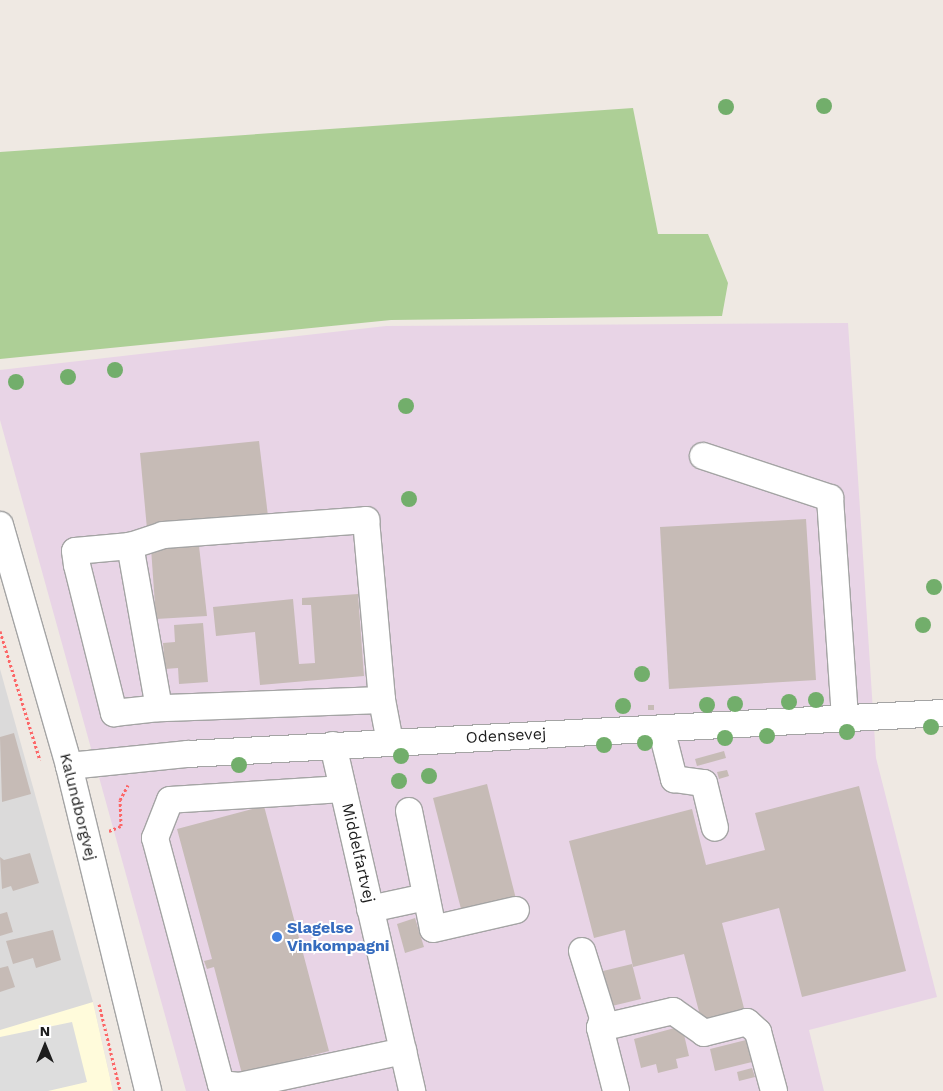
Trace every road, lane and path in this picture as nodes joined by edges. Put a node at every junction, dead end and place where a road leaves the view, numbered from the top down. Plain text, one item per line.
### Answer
1 (702, 456) dead end
2 (0, 525) edge
3 (130, 546) junction
4 (0, 631) edge
5 (382, 700) junction
6 (159, 708) junction
7 (943, 713) edge
8 (845, 718) junction
9 (661, 728) junction
10 (390, 742) junction
11 (333, 745) junction
12 (40, 762) dead end
13 (69, 766) junction
14 (343, 789) junction
15 (408, 811) dead end
16 (715, 828) dead end
17 (426, 897) junction
18 (370, 909) junction
19 (516, 910) dead end
20 (582, 951) dead end
21 (98, 996) dead end
22 (600, 1028) junction
23 (403, 1051) junction
24 (411, 1084) edge
25 (121, 1091) edge
26 (148, 1091) edge
27 (616, 1091) edge
28 (774, 1091) edge

1 - 8 street
2 - 13 street, Kalundborgvej
3 - 5 street
3 - 6 street
3 - 6 street
4 - 12 path
5 - 6 street
5 - 10 street
7 - 8 street, Odensevej
8 - 9 street, Odensevej
9 - 10 street, Odensevej
9 - 16 street
10 - 11 street, Odensevej
11 - 13 street, Odensevej
11 - 14 street, Middelfartvej
13 - 26 street, Kalundborgvej
14 - 18 street, Middelfartvej
14 - 23 street
15 - 17 street
17 - 18 street
17 - 19 street
18 - 23 street, Middelfartvej
20 - 22 street
21 - 25 path
22 - 27 street
22 - 28 street
23 - 24 street, Middelfartvej

